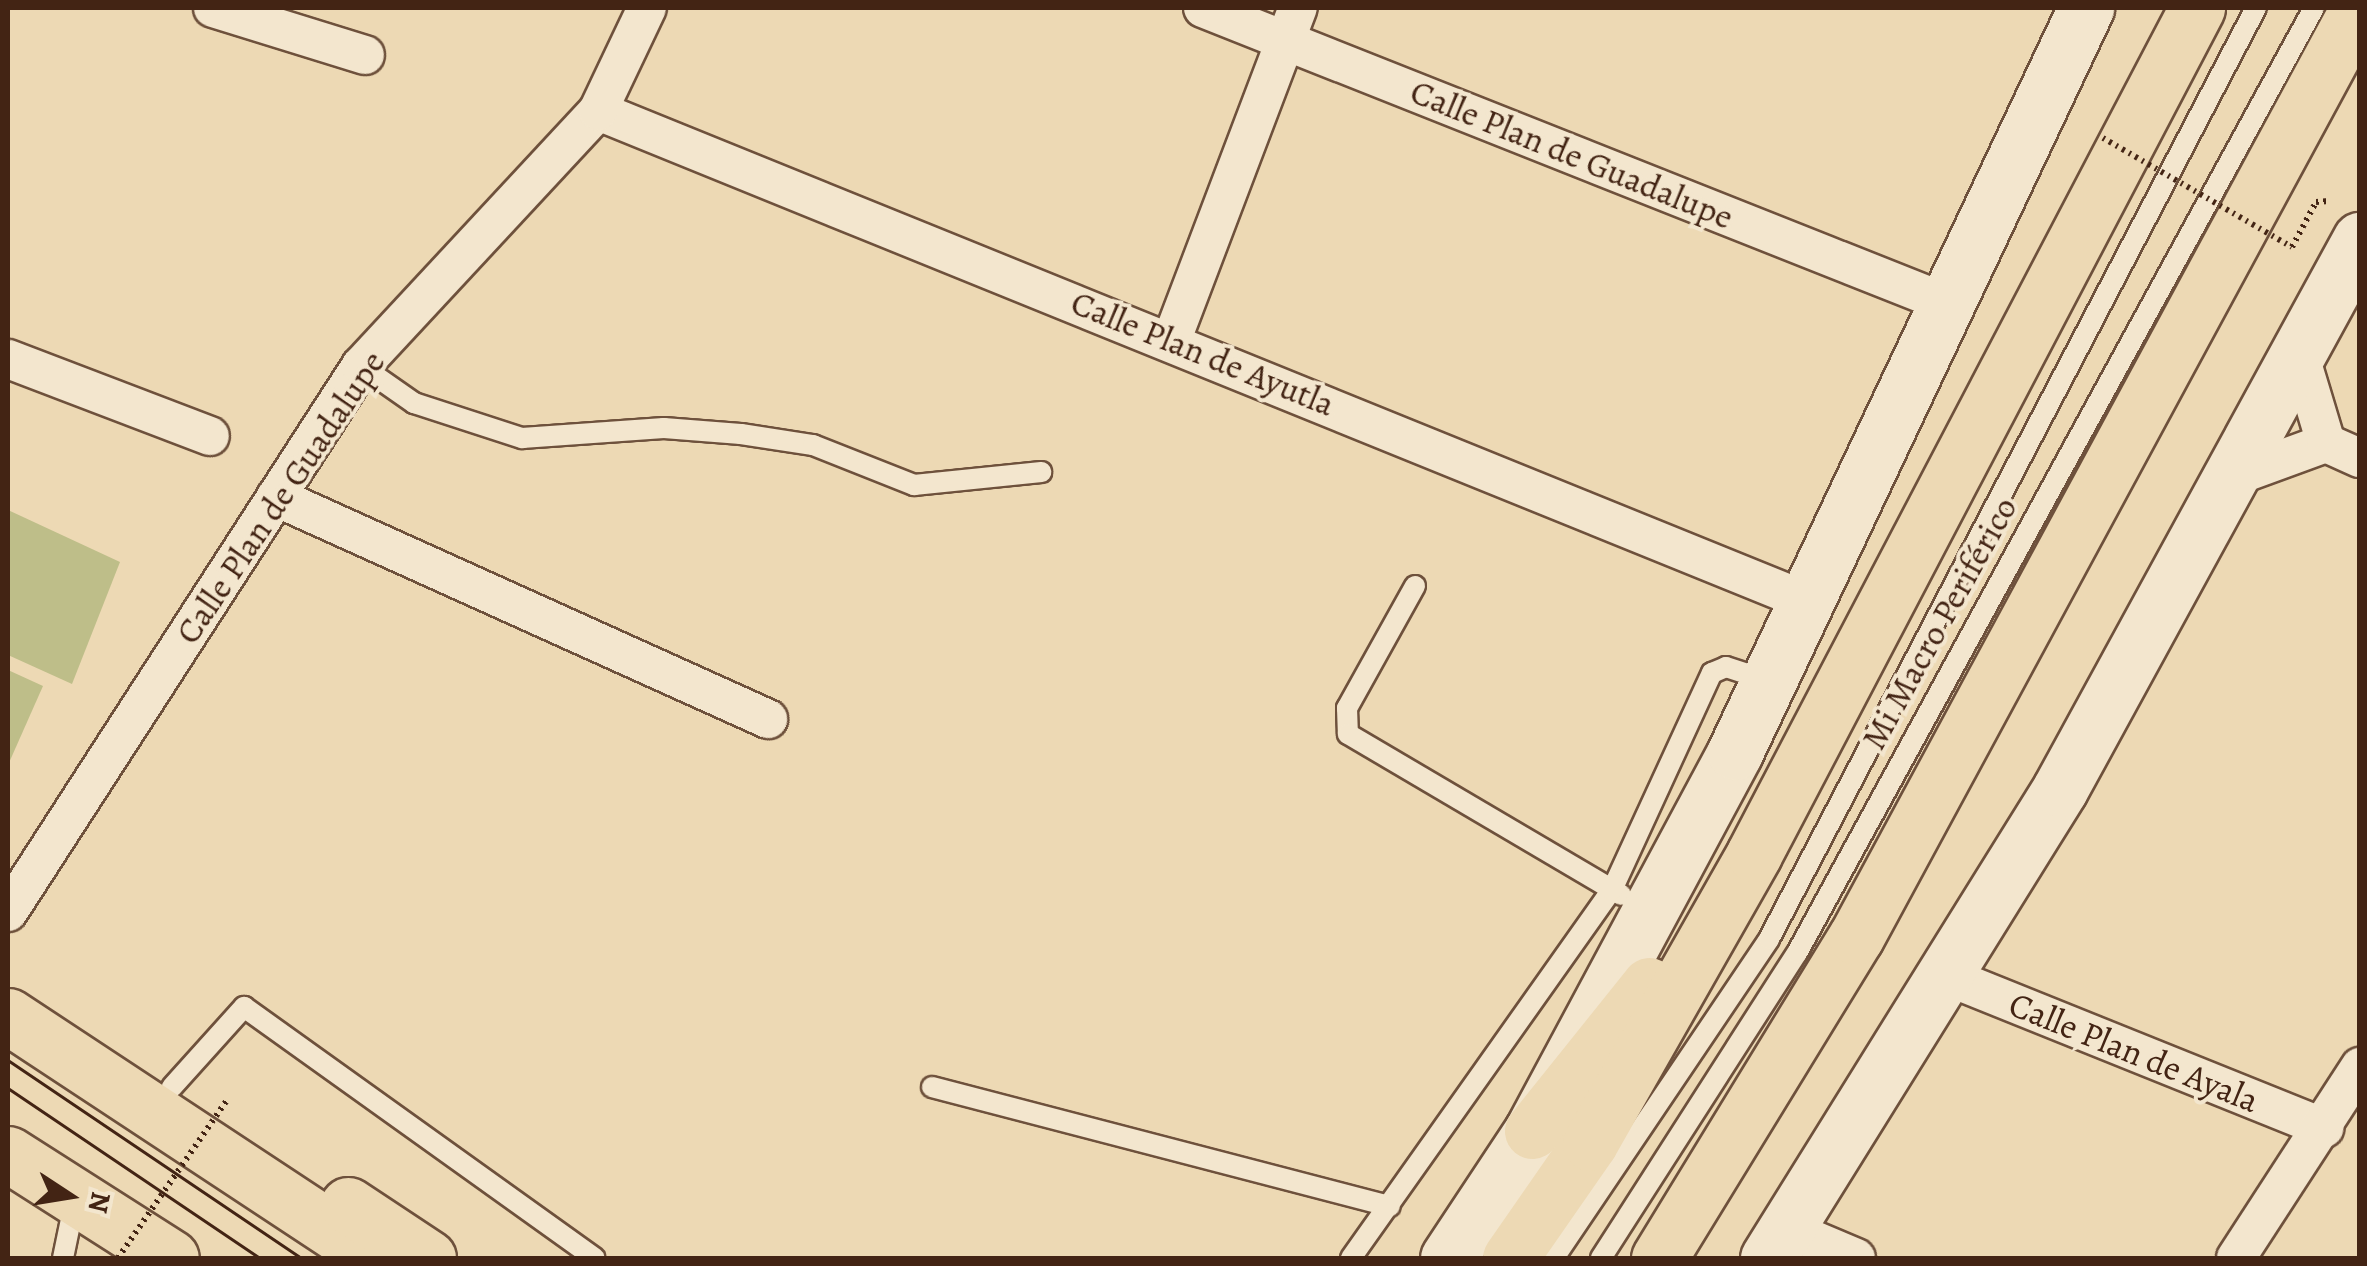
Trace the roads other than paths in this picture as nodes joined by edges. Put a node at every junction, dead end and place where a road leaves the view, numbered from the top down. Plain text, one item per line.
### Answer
1 (214, 8) edge
2 (647, 8) edge
3 (1203, 8) edge
4 (2197, 8) edge
5 (2256, 8) edge
6 (2314, 8) edge
7 (2358, 8) edge
8 (2074, 11) edge
9 (1291, 24) edge
10 (365, 55) dead end
11 (598, 111) junction
12 (2360, 240) edge
13 (1941, 301) junction
14 (1172, 339) junction
15 (2299, 353) junction
16 (8, 359) edge
17 (361, 366) junction
18 (210, 436) dead end
19 (2343, 450) edge
20 (1040, 472) dead end
21 (2233, 477) junction
22 (276, 497) junction
23 (1415, 586) dead end
24 (1806, 601) junction
25 (768, 719) dead end
26 (1754, 854) junction
27 (1631, 900) junction
28 (8, 912) edge
29 (1944, 975) junction
30 (8, 1016) edge
31 (83, 1068) junction
32 (932, 1086) dead end
33 (172, 1087) junction
34 (2346, 1100) edge
35 (1532, 1131) junction
36 (8, 1154) edge
37 (77, 1193) junction
38 (1390, 1206) junction
39 (1776, 1243) edge
40 (148, 1253) edge
41 (63, 1258) edge
42 (375, 1258) edge
43 (428, 1258) edge
44 (594, 1258) edge
45 (1351, 1258) edge
46 (1448, 1258) edge
47 (1510, 1258) edge
48 (1554, 1258) edge
49 (1601, 1258) edge
50 (1658, 1258) edge
51 (1856, 1258) edge
52 (2236, 1258) edge

1 - 10 street
2 - 11 street, Calle Plan de Guadalupe
3 - 9 street, Calle Plan de Guadalupe
4 - 26 main road
5 - 48 lane, Mi Macro Periférico
6 - 49 lane, Mi Macro Periférico
7 - 50 main road
8 - 13 street
9 - 13 street, Calle Plan de Guadalupe
9 - 14 street
11 - 14 street, Calle Plan de Ayutla
11 - 17 street, Calle Plan de Guadalupe
12 - 15 street
13 - 24 street
14 - 24 street, Calle Plan de Ayutla
15 - 19 street
15 - 21 street
16 - 18 street
17 - 20 lane
17 - 22 street, Calle Plan de Guadalupe
19 - 21 street
21 - 29 street
22 - 25 street
22 - 28 street, Calle Plan de Guadalupe
23 - 27 lane
24 - 27 street
26 - 35 main road
26 - 47 main road
27 - 35 street
27 - 38 lane
29 - 34 street, Calle Plan de Ayala
29 - 39 street
30 - 31 main road
31 - 33 main road
31 - 42 main road
32 - 38 lane
33 - 43 main road
33 - 44 lane
34 - 52 street
35 - 46 street
36 - 37 main road
37 - 40 main road
37 - 41 lane
38 - 45 lane
39 - 51 street

